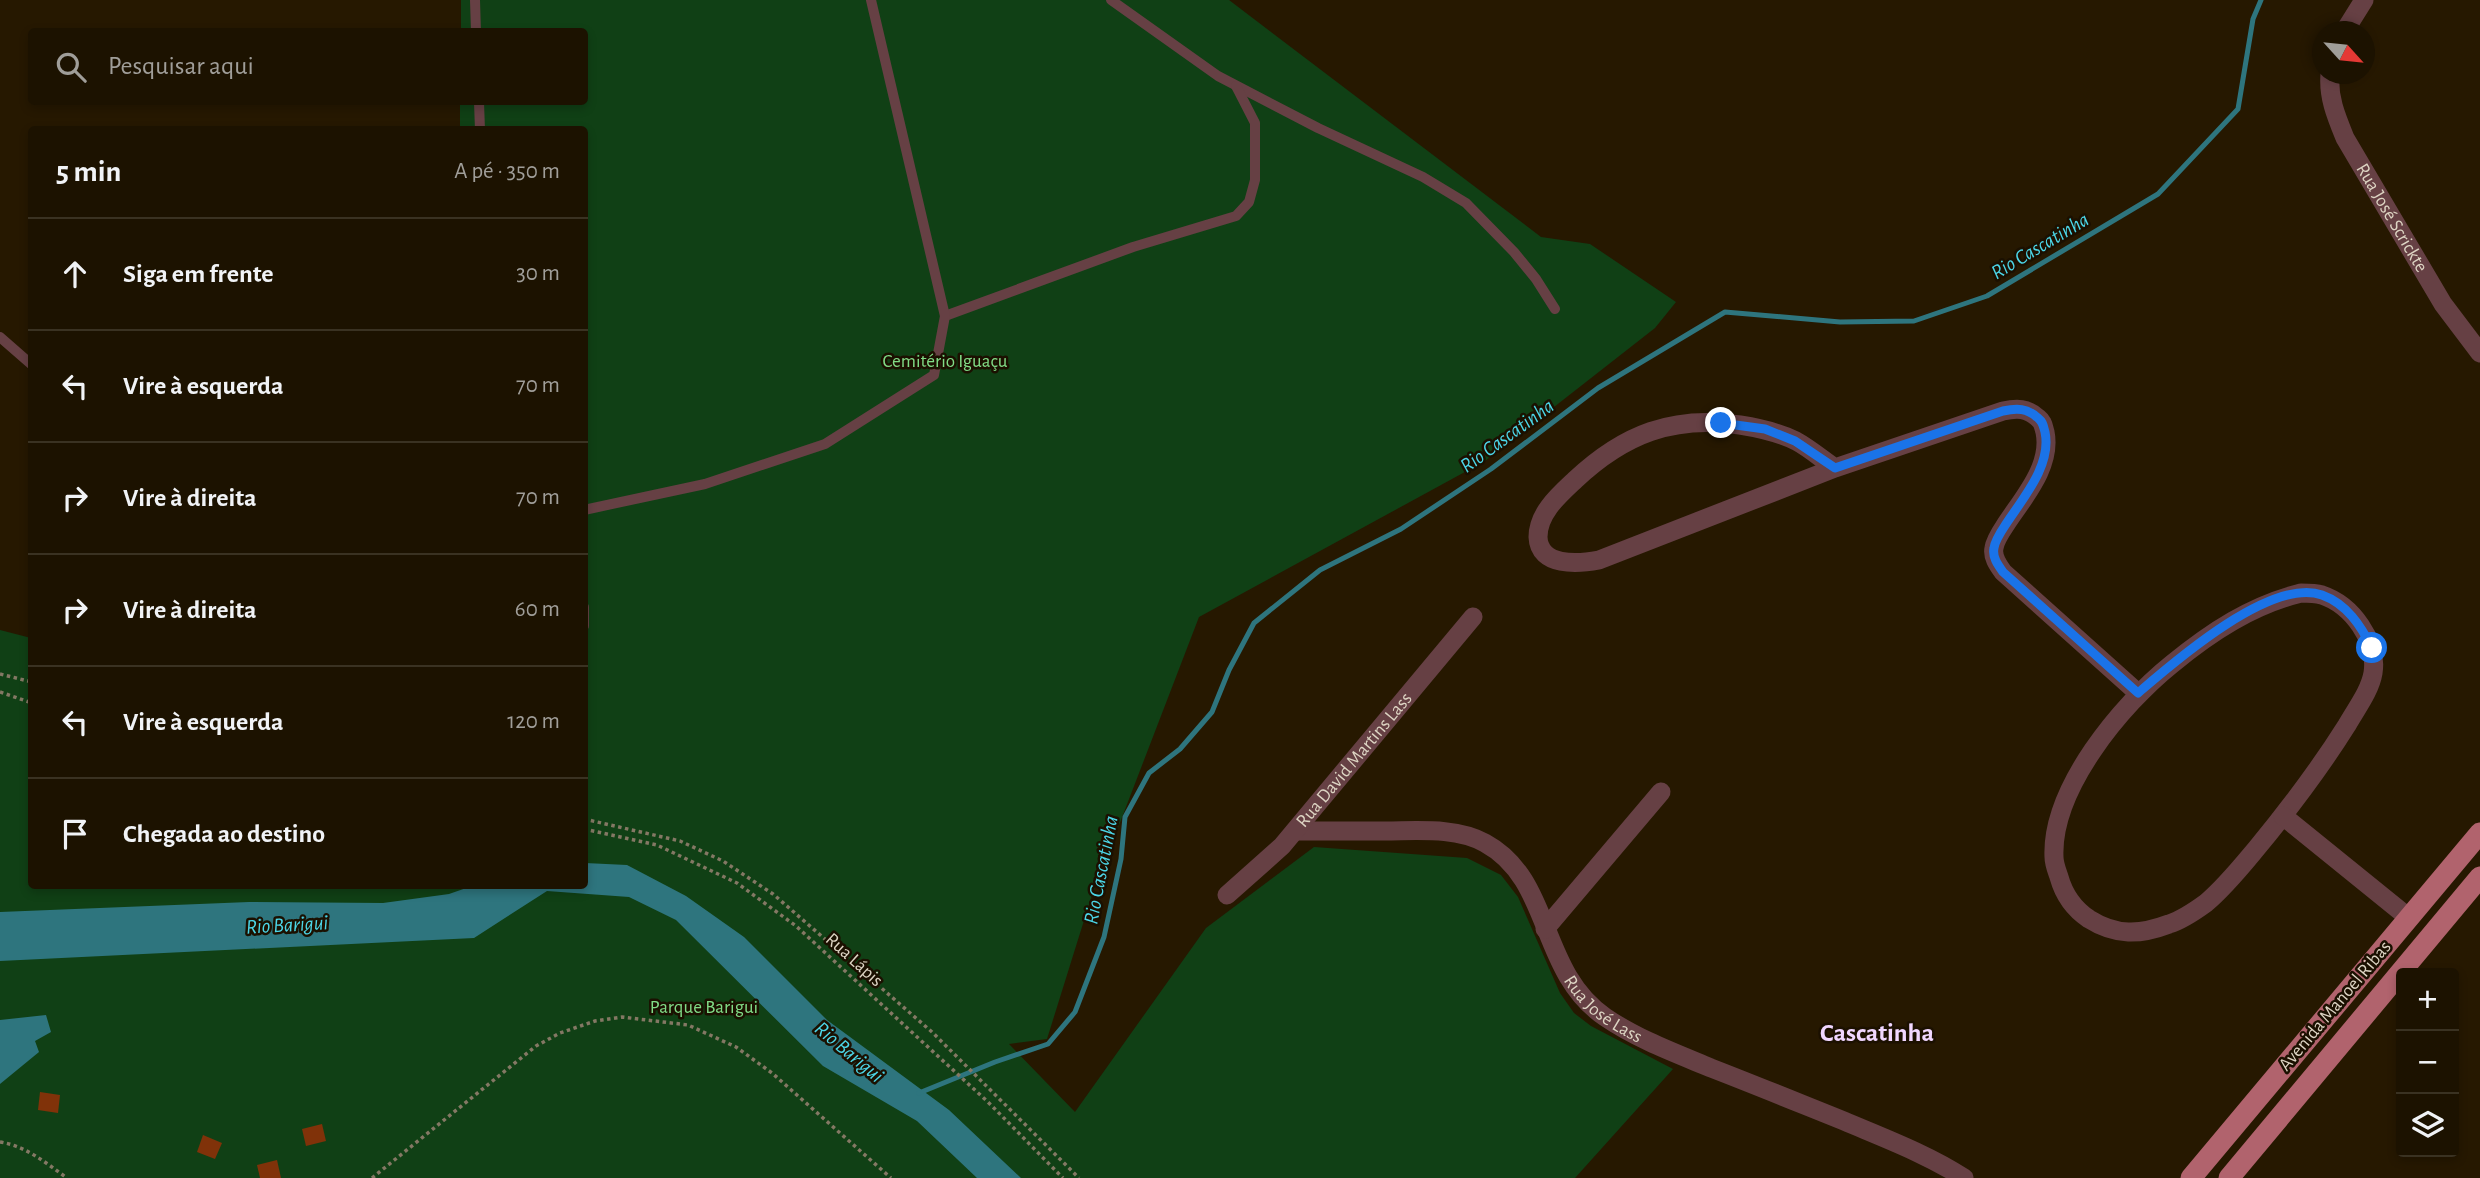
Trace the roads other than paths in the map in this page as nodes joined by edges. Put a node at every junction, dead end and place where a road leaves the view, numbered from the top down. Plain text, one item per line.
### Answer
1 (475, 0) edge
2 (871, 0) edge
3 (1111, 0) edge
4 (2364, 0) edge
5 (2351, 21) edge
6 (476, 28) edge
7 (2329, 84) edge
8 (1236, 85) junction
9 (479, 105) edge
10 (480, 126) edge
11 (1555, 309) dead end
12 (945, 316) junction
13 (0, 337) edge
14 (2480, 353) edge
15 (28, 362) edge
16 (1835, 468) junction
17 (588, 509) edge
18 (1473, 617) dead end
19 (2138, 693) junction
20 (1661, 792) dead end
21 (2283, 816) junction
22 (1295, 831) junction
23 (2480, 834) edge
24 (2480, 877) edge
25 (1227, 895) dead end
26 (2454, 909) junction
27 (2409, 918) junction
28 (1545, 929) junction
29 (2380, 997) junction
30 (1964, 1178) edge
31 (2191, 1178) edge
32 (2229, 1178) edge

1 - 6 lane
2 - 12 lane
3 - 8 lane
4 - 5 street
7 - 14 street, Rua José Scrickte
8 - 11 lane
8 - 12 lane
9 - 10 lane
12 - 17 lane
13 - 15 lane
16 - 16 street
16 - 19 street
18 - 22 street, Rua David Martins Lass
19 - 21 street
19 - 21 street
20 - 28 street
21 - 27 street
22 - 25 street, Rua David Martins Lass
22 - 28 street, Rua José Lass
23 - 26 main road
23 - 27 main road, Avenida Manoel Ribas
24 - 26 main road, Avenida Manoel Ribas
26 - 29 main road, Avenida Manoel Ribas
27 - 29 main road
27 - 31 main road, Avenida Manoel Ribas
28 - 30 street, Rua José Lass
29 - 32 main road, Avenida Manoel Ribas

